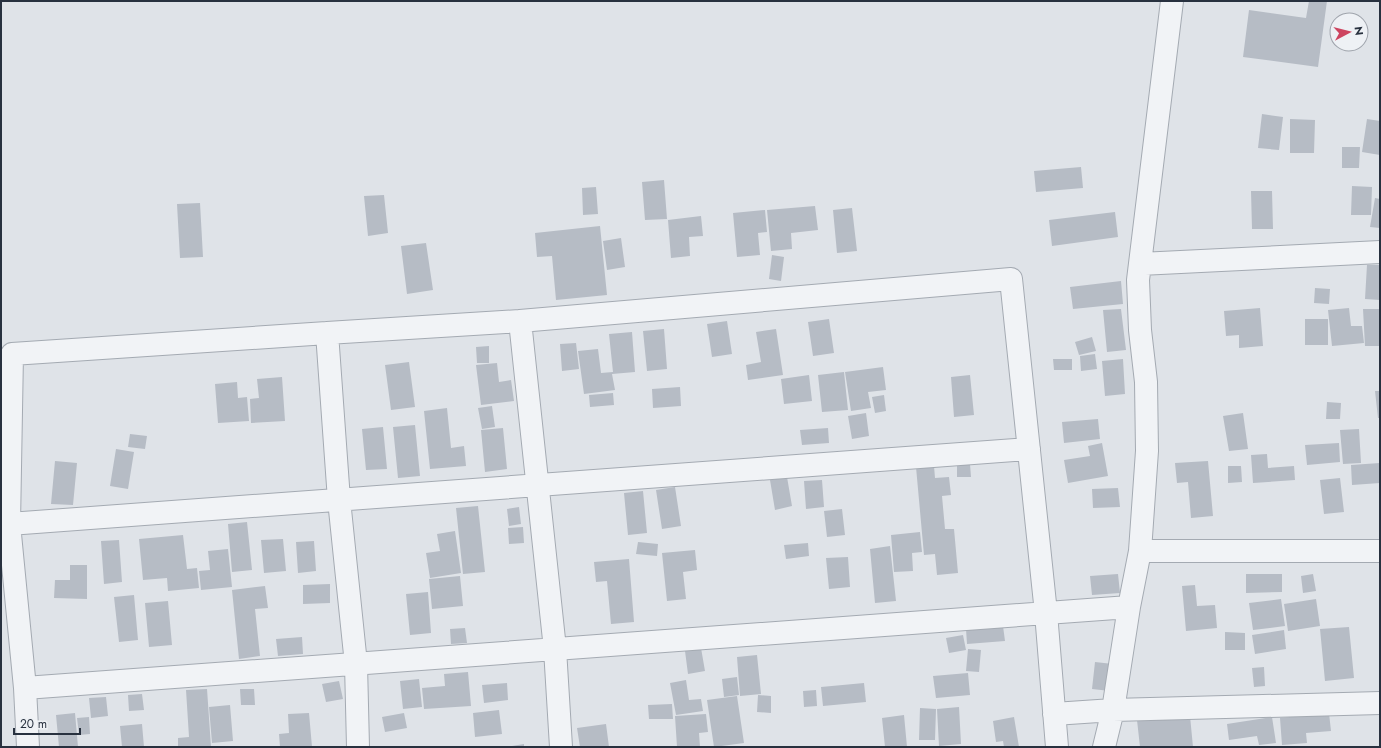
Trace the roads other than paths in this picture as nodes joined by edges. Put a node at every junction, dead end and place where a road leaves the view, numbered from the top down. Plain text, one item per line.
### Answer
1 (1172, 1) edge
2 (1380, 252) edge
3 (1140, 264) junction
4 (520, 321) junction
5 (326, 333) junction
6 (7, 355) edge
7 (1029, 449) junction
8 (537, 485) junction
9 (338, 500) junction
10 (9, 524) junction
11 (1140, 550) junction
12 (1380, 551) edge
13 (1129, 607) junction
14 (1046, 613) junction
15 (554, 649) junction
16 (356, 664) junction
17 (25, 688) junction
18 (1380, 703) edge
19 (1113, 710) junction
20 (1054, 714) junction
21 (28, 747) edge
22 (358, 747) edge
23 (561, 747) edge
24 (1057, 747) edge
25 (1104, 747) edge

1 - 3 street
2 - 3 street
3 - 11 street
4 - 5 street
4 - 7 street
4 - 8 street
5 - 6 street
5 - 9 street
6 - 10 street
7 - 8 street
7 - 14 street
8 - 9 street
8 - 15 street
9 - 10 street
9 - 16 street
10 - 17 street
11 - 12 street
11 - 13 street
13 - 14 street
13 - 19 street
14 - 15 street
14 - 20 street
15 - 16 street
15 - 23 street
16 - 17 street
16 - 22 street
17 - 21 street
18 - 19 street
19 - 20 street
19 - 25 street
20 - 24 street

